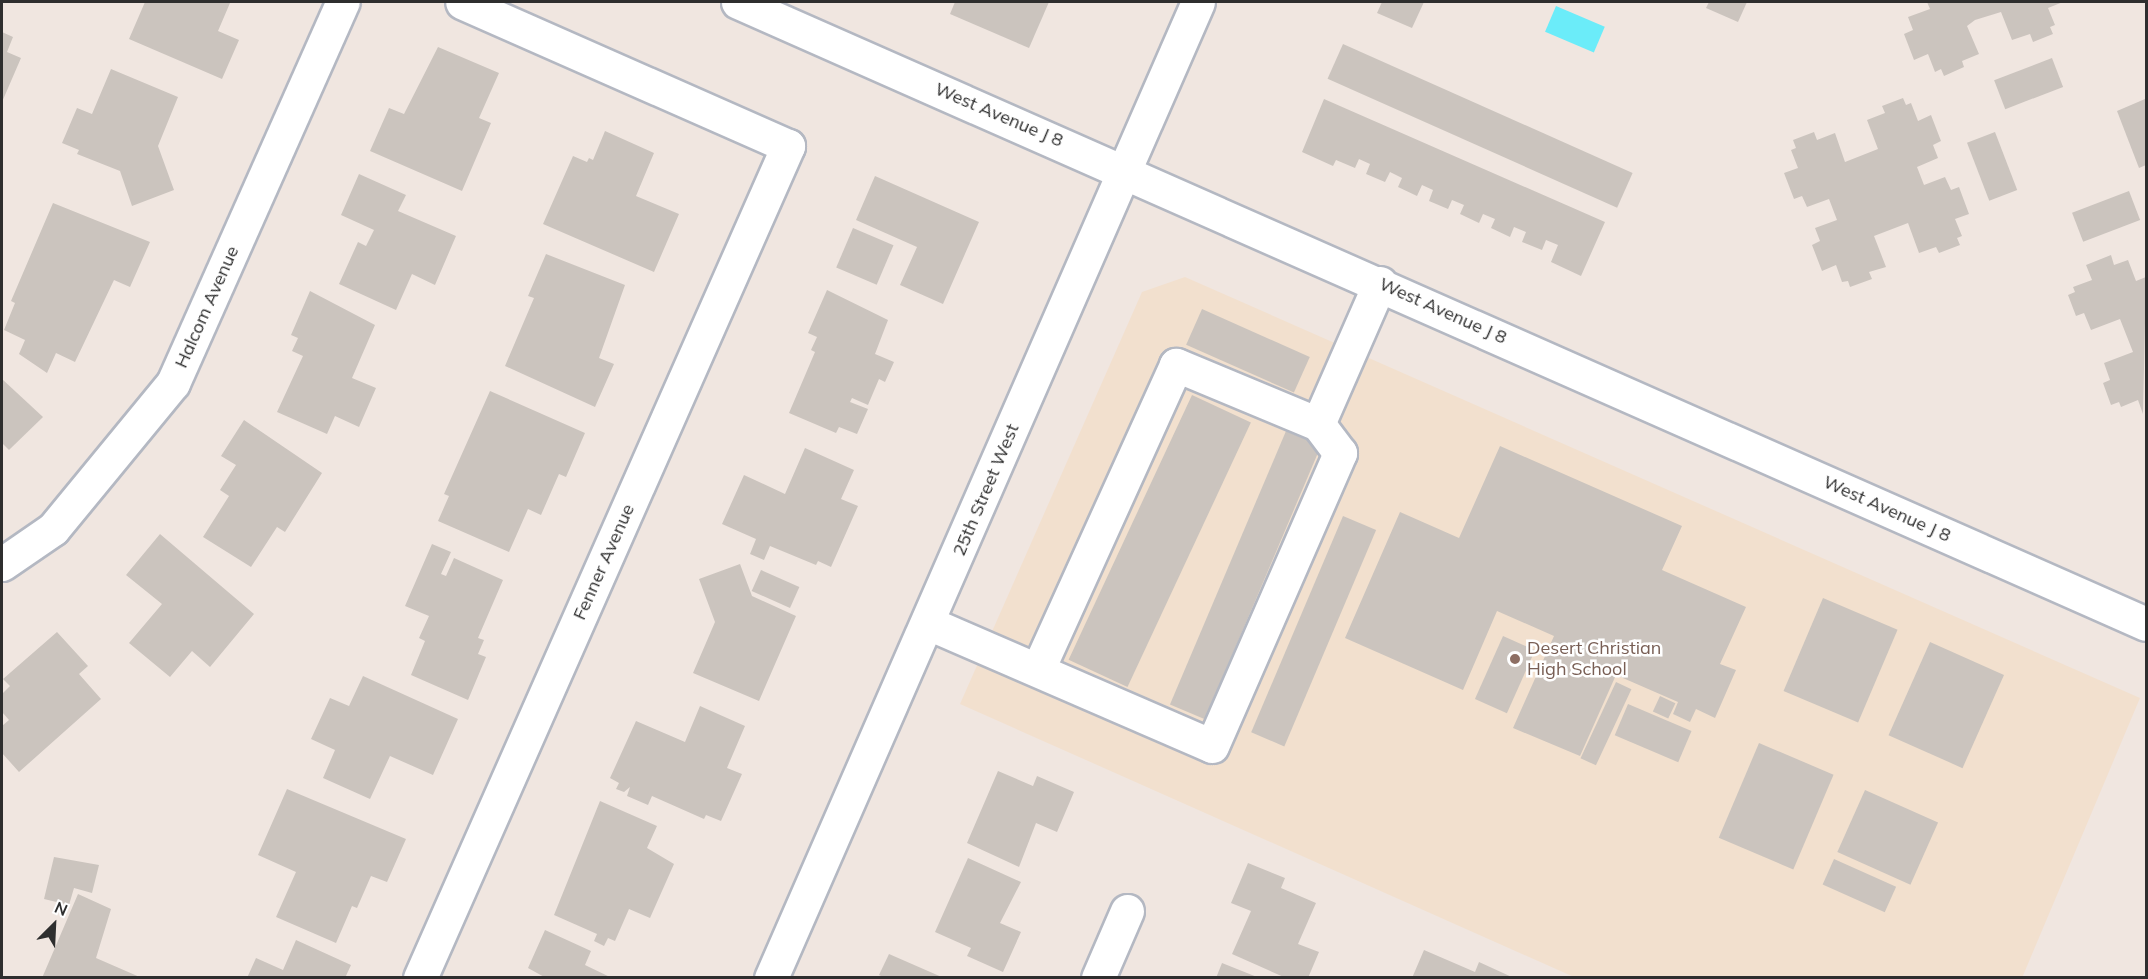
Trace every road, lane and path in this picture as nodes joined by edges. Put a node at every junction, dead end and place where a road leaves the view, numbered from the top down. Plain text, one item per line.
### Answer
1 (343, 2) edge
2 (462, 2) edge
3 (738, 2) edge
4 (1198, 2) edge
5 (1124, 169) junction
6 (1380, 283) junction
7 (1318, 424) junction
8 (2, 564) edge
9 (928, 623) junction
10 (2146, 624) edge
11 (1038, 669) junction
12 (1127, 911) dead end
13 (420, 978) edge
14 (771, 978) edge
15 (1098, 978) edge

1 - 8 street, Halcom Avenue
2 - 13 street, Fenner Avenue
3 - 5 street, West Avenue J 8
4 - 5 street, 25th Street West
5 - 6 street, West Avenue J 8
5 - 9 street, 25th Street West
6 - 7 street
6 - 10 street, West Avenue J 8
7 - 11 street
7 - 11 street
9 - 11 street
9 - 14 street, 25th Street West
12 - 15 street

